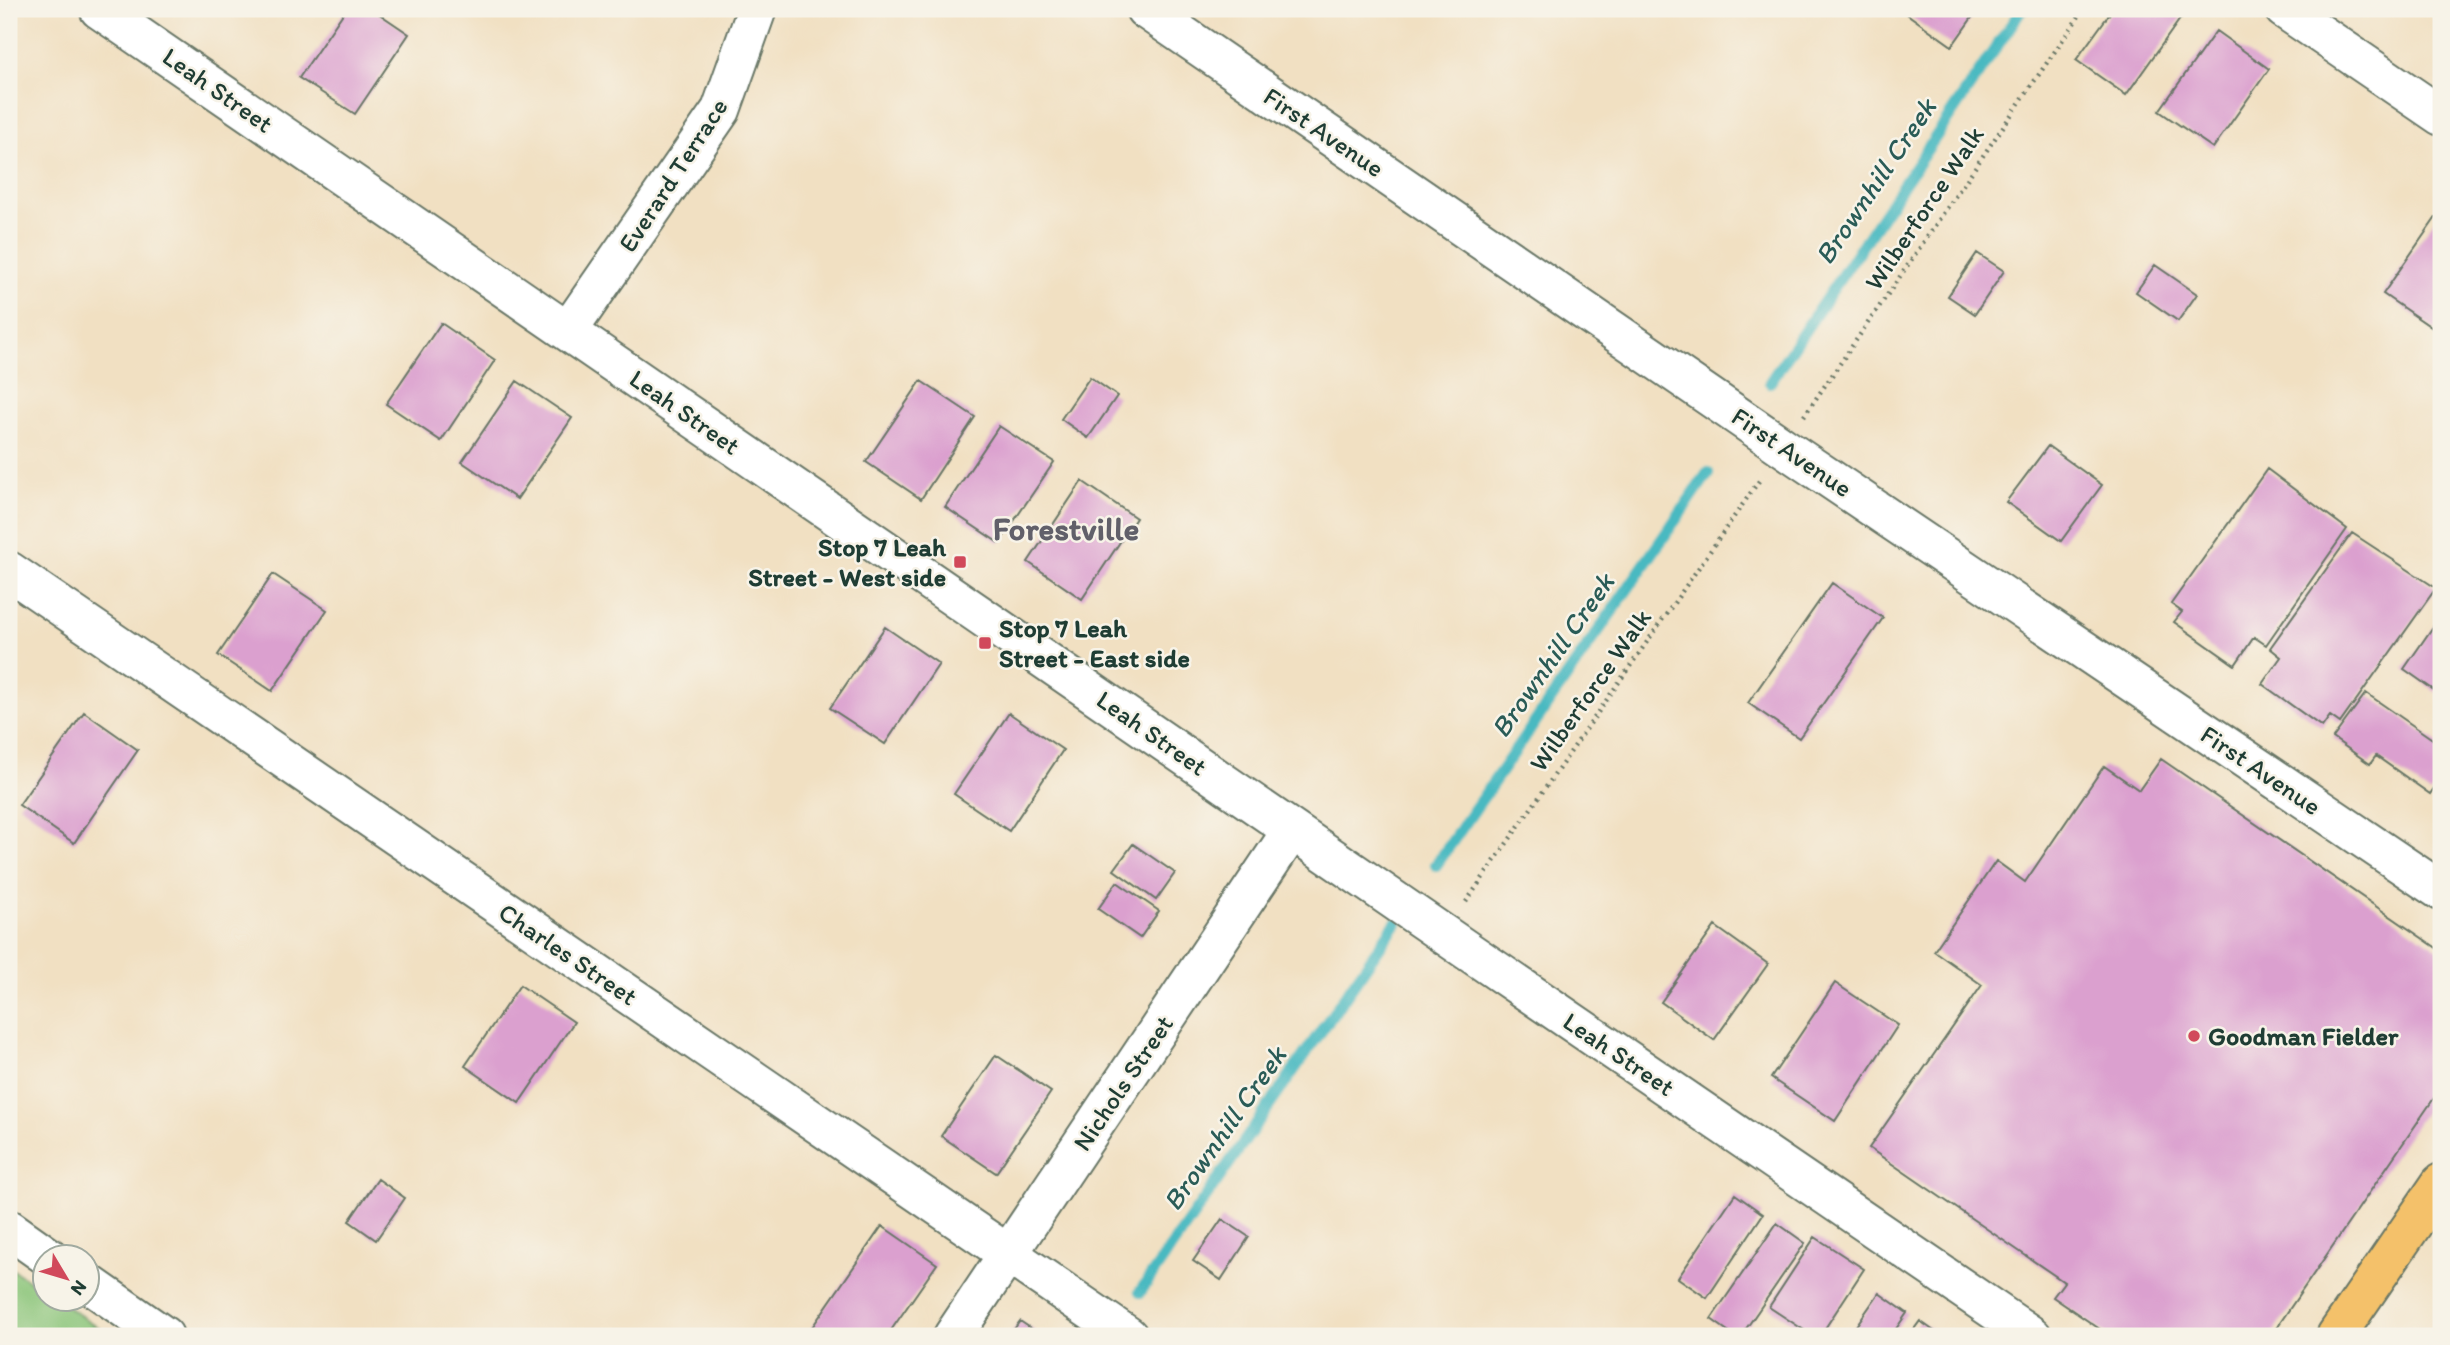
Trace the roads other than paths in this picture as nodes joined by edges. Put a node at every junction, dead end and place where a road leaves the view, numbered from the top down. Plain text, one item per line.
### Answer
1 (99, 9) edge
2 (757, 9) edge
3 (1145, 9) edge
4 (2284, 9) edge
5 (2441, 116) edge
6 (568, 331) junction
7 (9, 571) edge
8 (1292, 830) junction
9 (2441, 891) edge
10 (2441, 1183) edge
11 (9, 1229) edge
12 (32, 1245) edge
13 (1008, 1254) junction
14 (102, 1293) edge
15 (164, 1336) edge
16 (953, 1336) edge
17 (1128, 1336) edge
18 (2032, 1336) edge
19 (2336, 1336) edge

1 - 6 street, Leah Street
2 - 6 street, Everard Terrace
3 - 9 street, First Avenue
4 - 5 street
6 - 8 street, Leah Street
7 - 13 street, Charles Street
8 - 13 street, Nichols Street
8 - 18 street, Leah Street
10 - 19 main road
11 - 12 street
13 - 16 street, Nichols Street
13 - 17 street, Charles Street
14 - 15 street

